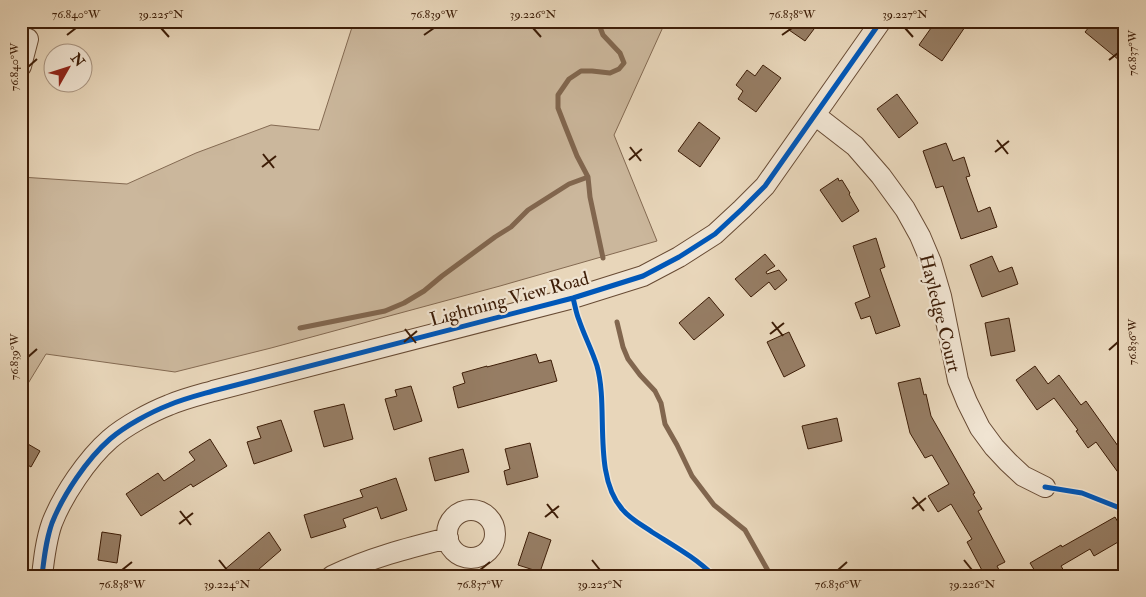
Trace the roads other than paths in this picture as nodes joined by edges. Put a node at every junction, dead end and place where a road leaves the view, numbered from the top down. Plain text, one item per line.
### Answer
1 (881, 21) edge
2 (28, 39) dead end
3 (21, 66) edge
4 (816, 115) junction
5 (1045, 487) dead end
6 (448, 538) dead end
7 (42, 576) edge
8 (332, 576) edge

1 - 4 street, Lightning View Road
2 - 3 street
4 - 5 street, Hayledge Court
4 - 7 street, Lightning View Road
6 - 8 street

